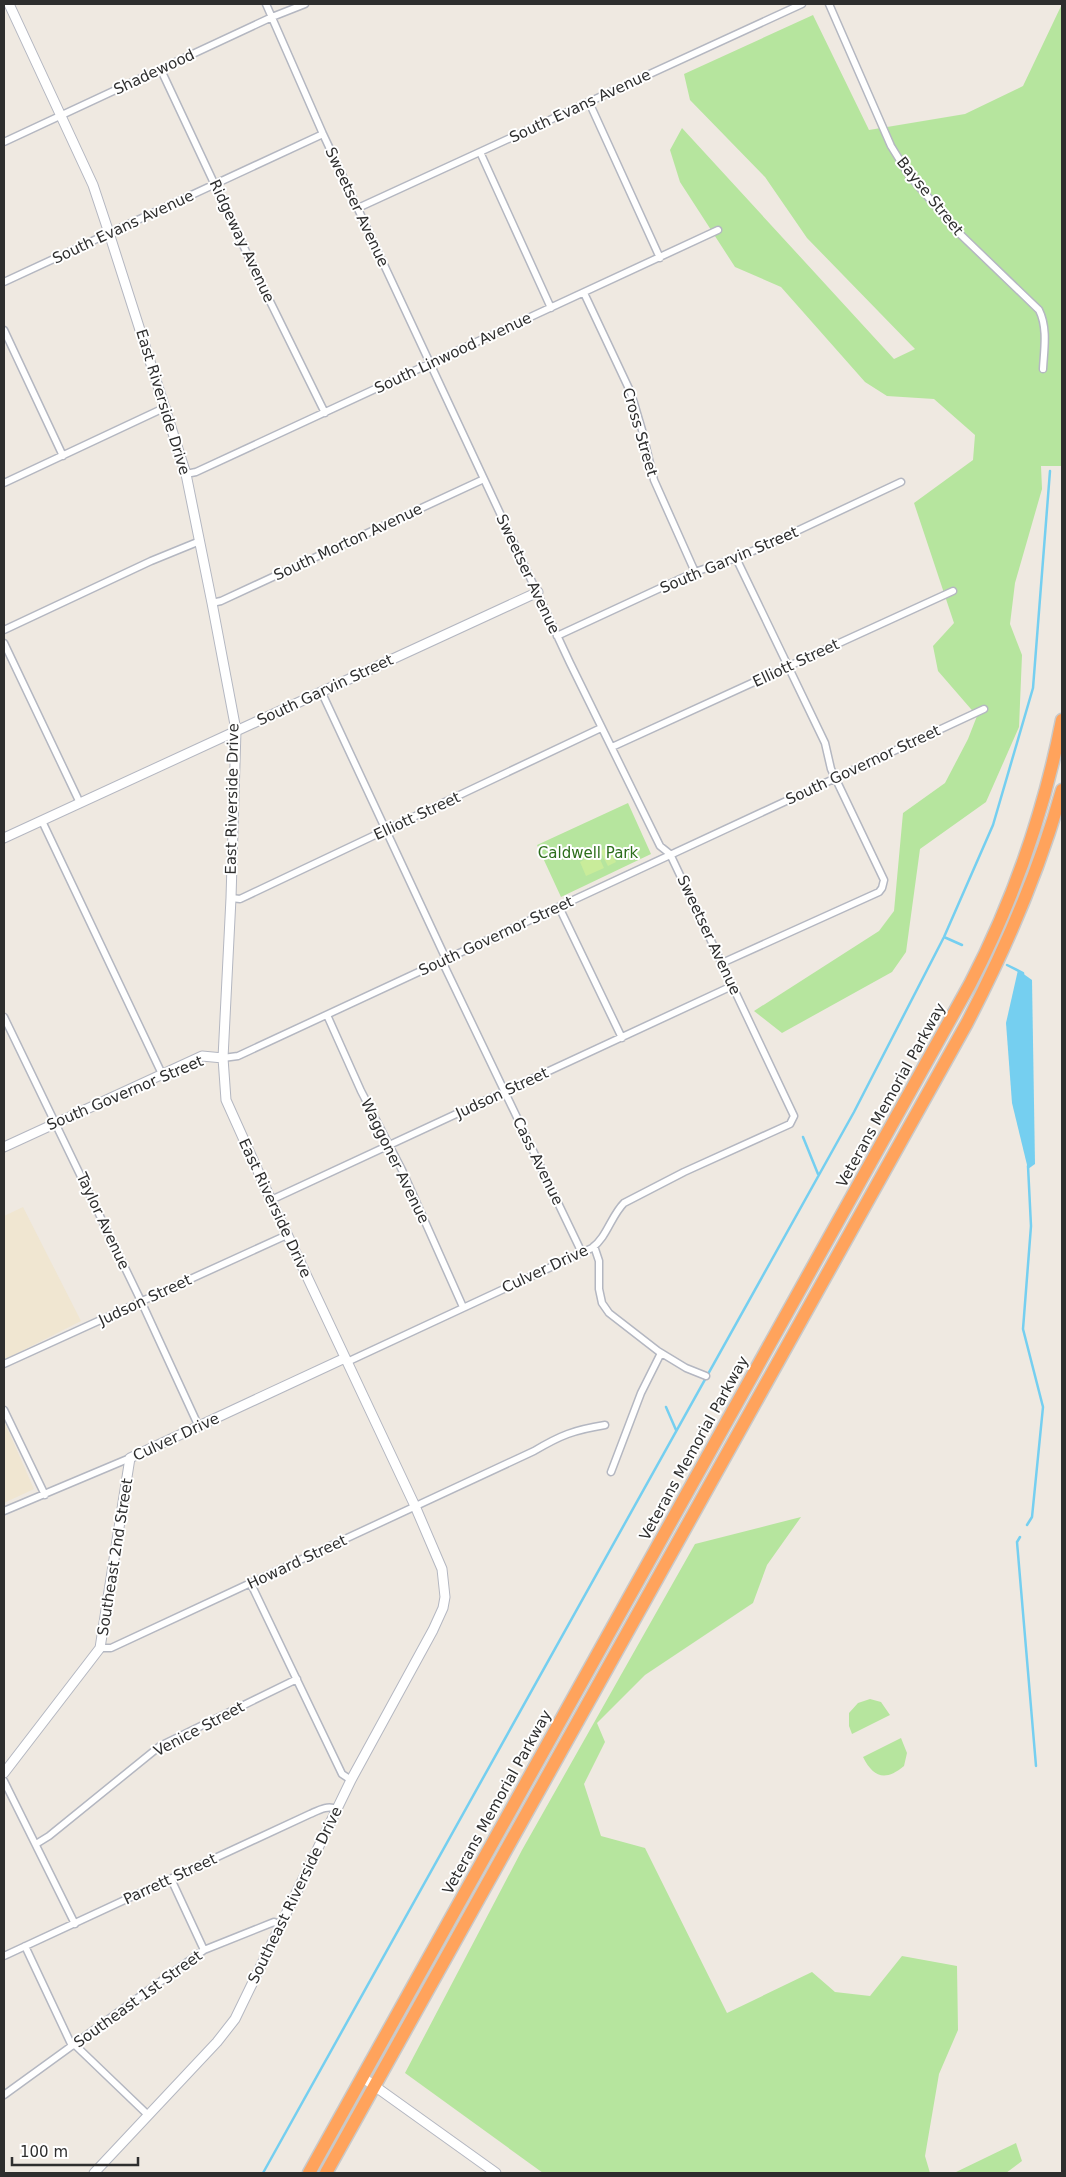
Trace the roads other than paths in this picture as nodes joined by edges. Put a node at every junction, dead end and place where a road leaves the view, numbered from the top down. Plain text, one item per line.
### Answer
1 (9, 4) edge
2 (266, 4) edge
3 (305, 4) edge
4 (802, 4) edge
5 (829, 4) edge
6 (272, 17) junction
7 (161, 70) junction
8 (589, 102) junction
9 (61, 116) junction
10 (323, 134) junction
11 (4, 142) edge
12 (480, 152) junction
13 (215, 184) junction
14 (358, 208) junction
15 (718, 230) dead end
16 (109, 233) junction
17 (660, 258) junction
18 (4, 282) edge
19 (584, 293) junction
20 (551, 308) junction
21 (4, 330) edge
22 (430, 364) junction
23 (1043, 369) dead end
24 (166, 407) junction
25 (325, 412) junction
26 (63, 456) junction
27 (186, 474) junction
28 (484, 479) junction
29 (901, 482) dead end
30 (4, 484) edge
31 (200, 541) junction
32 (736, 558) junction
33 (695, 572) junction
34 (953, 591) dead end
35 (538, 592) junction
36 (212, 603) junction
37 (4, 630) edge
38 (558, 636) junction
39 (4, 643) edge
40 (788, 667) junction
41 (321, 691) junction
42 (984, 709) dead end
43 (1062, 720) edge
44 (601, 728) junction
45 (236, 730) junction
46 (612, 747) junction
47 (836, 779) junction
48 (1062, 790) edge
49 (80, 803) junction
50 (42, 820) junction
51 (386, 830) junction
52 (4, 838) edge
53 (670, 854) junction
54 (231, 898) junction
55 (559, 907) junction
56 (444, 960) junction
57 (722, 964) junction
58 (732, 986) junction
59 (327, 1015) junction
60 (4, 1017) edge
61 (622, 1038) junction
62 (223, 1058) junction
63 (162, 1074) junction
64 (504, 1092) junction
65 (56, 1122) junction
66 (778, 1129) joint
67 (388, 1146) junction
68 (4, 1147) edge
69 (271, 1200) junction
70 (287, 1235) junction
71 (594, 1246) junction
72 (582, 1253) junction
73 (141, 1301) junction
74 (463, 1307) junction
75 (661, 1353) junction
76 (346, 1360) junction
77 (4, 1364) edge
78 (706, 1376) dead end
79 (4, 1410) edge
80 (199, 1426) junction
81 (605, 1426) dead end
82 (130, 1458) junction
83 (611, 1472) dead end
84 (45, 1495) junction
85 (415, 1506) junction
86 (4, 1511) edge
87 (251, 1584) junction
88 (445, 1584) joint
89 (100, 1648) junction
90 (297, 1679) junction
91 (4, 1773) edge
92 (351, 1780) junction
93 (4, 1781) edge
94 (337, 1809) junction
95 (36, 1844) junction
96 (171, 1879) junction
97 (75, 1924) junction
98 (281, 1925) junction
99 (25, 1946) junction
100 (204, 1950) junction
101 (4, 1956) edge
102 (73, 2045) junction
103 (362, 2077) junction
104 (375, 2086) junction
105 (4, 2095) edge
106 (148, 2115) junction
107 (94, 2173) edge
108 (309, 2173) edge
109 (326, 2173) edge
110 (496, 2173) edge

1 - 9 street, East Riverside Drive
2 - 6 street, Sweetser Avenue
3 - 6 street, Shadewood
4 - 8 street, South Evans Avenue
5 - 23 street, Bayse Street
6 - 7 street, Shadewood
6 - 10 street, Sweetser Avenue
7 - 9 street, Shadewood
7 - 13 street, Ridgeway Avenue
8 - 12 street, South Evans Avenue
8 - 17 street
9 - 11 street, Shadewood
9 - 16 street, East Riverside Drive
10 - 13 street, South Evans Avenue
10 - 14 street, Sweetser Avenue
12 - 14 street, South Evans Avenue
12 - 20 street
13 - 16 street, South Evans Avenue
13 - 25 street, Ridgeway Avenue
14 - 22 street, Sweetser Avenue
15 - 17 street, South Linwood Avenue
16 - 18 street, South Evans Avenue
16 - 24 street, East Riverside Drive
17 - 19 street, South Linwood Avenue
19 - 20 street, South Linwood Avenue
19 - 33 street, Cross Street
20 - 22 street, South Linwood Avenue
21 - 26 street
22 - 25 street, South Linwood Avenue
22 - 28 street, Sweetser Avenue
24 - 26 street
24 - 27 street, East Riverside Drive
25 - 27 street, South Linwood Avenue
26 - 30 street
27 - 31 street, East Riverside Drive
28 - 35 street, Sweetser Avenue
28 - 36 street, South Morton Avenue
29 - 32 street, South Garvin Street
31 - 36 street, East Riverside Drive
31 - 37 street
32 - 33 street, South Garvin Street
32 - 40 street
33 - 38 street, South Garvin Street
34 - 40 street, Elliott Street
35 - 38 street, Sweetser Avenue
35 - 41 street, South Garvin Street
36 - 45 street, East Riverside Drive
38 - 44 street, Sweetser Avenue
39 - 49 street
40 - 46 street, Elliott Street
40 - 47 street
41 - 45 street, South Garvin Street
41 - 51 street, Cass Avenue
42 - 47 street, South Governor Street
43 - 103 highway, Veterans Memorial Parkway
44 - 46 street, Sweetser Avenue
44 - 51 street, Elliott Street
45 - 49 street, South Garvin Street
45 - 54 street, East Riverside Drive
46 - 53 street, Sweetser Avenue
47 - 53 street, South Governor Street
47 - 57 street
48 - 104 highway, Veterans Memorial Parkway
49 - 50 street, South Garvin Street
50 - 52 street, South Garvin Street
50 - 63 street
51 - 54 street, Elliott Street
51 - 56 street, Cass Avenue
53 - 55 street, South Governor Street
53 - 57 street, Sweetser Avenue
54 - 62 street, East Riverside Drive
55 - 56 street, South Governor Street
55 - 61 street
56 - 59 street, South Governor Street
56 - 64 street, Cass Avenue
57 - 58 street, Sweetser Avenue
58 - 61 street, Judson Street
58 - 66 street, Sweetser Avenue
59 - 62 street, South Governor Street
59 - 67 street, Waggoner Avenue
60 - 65 street, Taylor Avenue
61 - 64 street, Judson Street
62 - 63 street, South Governor Street
62 - 69 street, East Riverside Drive
63 - 65 street, South Governor Street
64 - 67 street, Judson Street
64 - 72 street, Cass Avenue
65 - 68 street, South Governor Street
65 - 73 street, Taylor Avenue
66 - 71 street, Culver Drive
67 - 69 street, Judson Street
67 - 74 street, Waggoner Avenue
69 - 70 street, East Riverside Drive
70 - 73 street, Judson Street
70 - 76 street, East Riverside Drive
71 - 72 street, Culver Drive
71 - 75 street
72 - 74 street, Culver Drive
73 - 77 street, Judson Street
73 - 80 street, Taylor Avenue
74 - 76 street, Culver Drive
75 - 78 street
75 - 83 street
76 - 80 street, Culver Drive
76 - 85 street, East Riverside Drive
79 - 84 street
80 - 82 street, Culver Drive
81 - 85 street, Howard Street
82 - 84 street, Culver Drive
82 - 89 street, Southeast 2nd Street
84 - 86 street, Culver Drive
85 - 87 street, Howard Street
85 - 88 street, East Riverside Drive
87 - 89 street, Howard Street
87 - 90 street
88 - 92 street, Southeast Riverside Drive
89 - 91 street, Southeast 2nd Street
90 - 92 street
90 - 95 street, Venice Street
92 - 94 street, Southeast Riverside Drive
93 - 95 street
94 - 96 street, Parrett Street
94 - 98 street, Southeast Riverside Drive
95 - 97 street
96 - 97 street, Parrett Street
96 - 100 street
97 - 99 street, Parrett Street
98 - 100 street, Southeast 1st Street
98 - 106 street, Southeast Riverside Drive
99 - 101 street, Parrett Street
99 - 102 street
100 - 102 street, Southeast 1st Street
102 - 105 street, Southeast 1st Street
102 - 106 street
103 - 104 street
103 - 108 highway, Veterans Memorial Parkway
104 - 109 highway, Veterans Memorial Parkway
104 - 110 street
106 - 107 street, Southeast Riverside Drive

